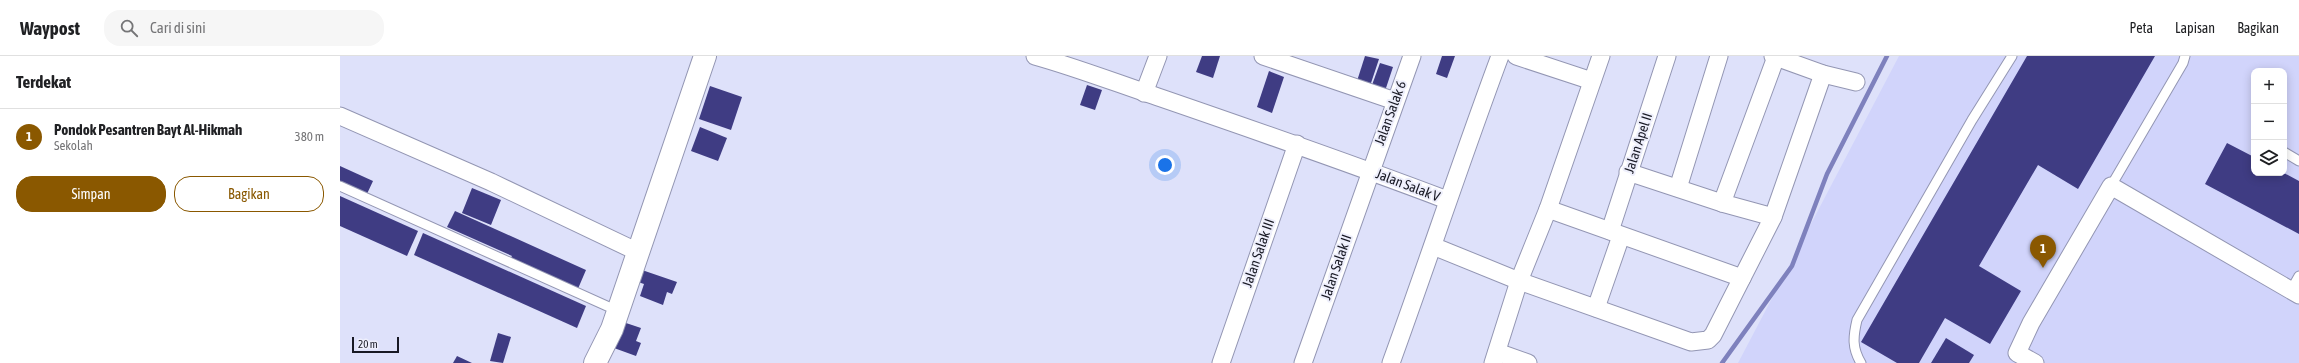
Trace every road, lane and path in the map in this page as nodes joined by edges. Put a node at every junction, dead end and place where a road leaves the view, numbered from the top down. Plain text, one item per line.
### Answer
1 (705, 56) edge
2 (1035, 56) edge
3 (1158, 56) edge
4 (1263, 56) edge
5 (1412, 56) edge
6 (1500, 56) edge
7 (1516, 56) edge
8 (1601, 56) edge
9 (1667, 56) edge
10 (1719, 56) edge
11 (2012, 56) edge
12 (2185, 56) edge
13 (1774, 57) edge
14 (1079, 62) edge
15 (1823, 74) junction
16 (1592, 81) junction
17 (1856, 82) dead end
18 (1144, 93) junction
19 (1395, 101) junction
20 (340, 116) edge
21 (1297, 144) junction
22 (2287, 154) edge
23 (2299, 161) edge
24 (1369, 171) junction
25 (1628, 172) junction
26 (340, 186) edge
27 (2110, 186) junction
28 (1678, 188) junction
29 (1447, 200) junction
30 (1722, 204) junction
31 (1548, 209) junction
32 (1773, 217) junction
33 (1616, 234) junction
34 (1433, 246) junction
35 (638, 252) junction
36 (1742, 278) junction
37 (1519, 281) junction
38 (2296, 287) edge
39 (1596, 308) junction
40 (618, 311) junction
41 (1495, 357) edge
42 (2014, 358) edge
43 (595, 363) edge
44 (1221, 363) edge
45 (1303, 363) edge
46 (1391, 363) edge
47 (1528, 363) edge
48 (1861, 363) edge
49 (2035, 363) edge

1 - 35 main road
2 - 14 street, Jalan Salak V
3 - 18 street
4 - 19 street
5 - 19 street, Jalan Salak 6
6 - 29 street
7 - 16 street
8 - 16 street
9 - 25 street, Jalan Apel II
10 - 28 street
11 - 48 lane
12 - 27 lane
13 - 15 street
13 - 30 street
14 - 18 street, Jalan Salak V
15 - 17 street
15 - 32 street
16 - 31 street
18 - 21 street, Jalan Salak V
19 - 24 street, Jalan Salak 6
20 - 35 street
21 - 24 street, Jalan Salak V
21 - 44 street, Jalan Salak III
22 - 23 lane
24 - 29 street, Jalan Salak V
24 - 45 street, Jalan Salak II
25 - 28 street
25 - 33 street, Jalan Apel II
26 - 40 lane
27 - 38 street
27 - 42 street
28 - 30 street
29 - 34 street
30 - 32 street
31 - 33 street
31 - 37 street
32 - 36 street
33 - 36 street
33 - 39 street, Jalan Apel II
34 - 37 street
34 - 46 street
35 - 40 main road
36 - 39 street
37 - 39 street
37 - 41 street
40 - 43 main road
41 - 47 street
42 - 49 street

